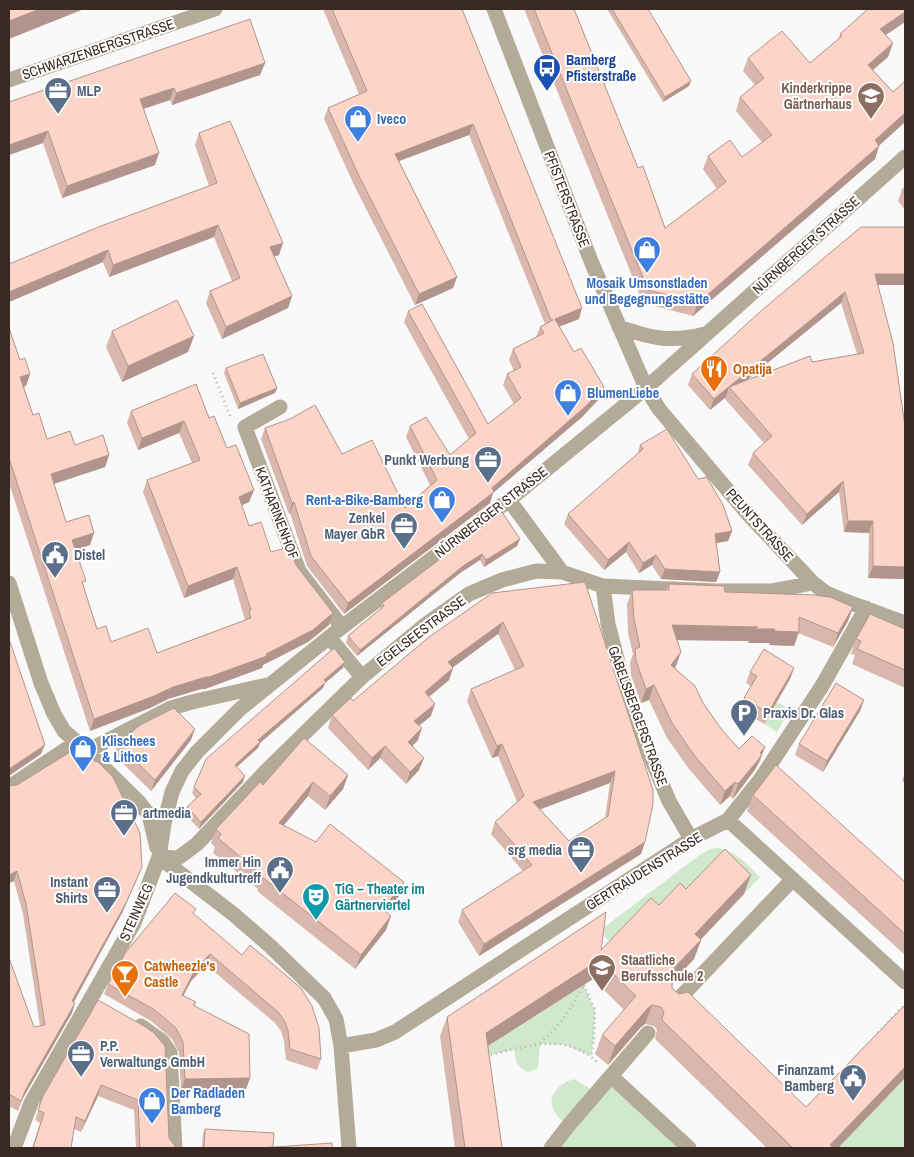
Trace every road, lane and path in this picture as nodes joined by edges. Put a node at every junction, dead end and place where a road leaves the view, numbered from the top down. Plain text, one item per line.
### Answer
1 (215, 9) edge
2 (494, 9) edge
3 (9, 80) edge
4 (905, 156) edge
5 (619, 326) junction
6 (706, 334) junction
7 (213, 373) dead end
8 (646, 388) junction
9 (280, 407) dead end
10 (245, 427) junction
11 (509, 500) junction
12 (562, 572) junction
13 (813, 583) junction
14 (603, 586) junction
15 (9, 588) edge
16 (866, 608) junction
17 (905, 623) edge
18 (342, 627) junction
19 (330, 637) junction
20 (362, 677) junction
21 (271, 685) junction
22 (82, 746) junction
23 (9, 787) edge
24 (728, 820) junction
25 (691, 839) junction
26 (159, 857) junction
27 (793, 879) junction
28 (905, 982) edge
29 (91, 998) junction
30 (674, 1004) edge
31 (905, 1004) edge
32 (107, 1007) edge
33 (131, 1020) edge
34 (648, 1033) dead end
35 (873, 1038) edge
36 (540, 1044) junction
37 (341, 1046) junction
38 (591, 1056) junction
39 (480, 1057) edge
40 (611, 1076) junction
41 (14, 1148) edge
42 (175, 1148) edge
43 (349, 1148) edge
44 (551, 1148) edge
45 (689, 1148) edge

1 - 3 street, SCHWARZENBERGSTRASSE
2 - 5 street, PFISTERSTRASSE
4 - 6 street, NÜRNBERGER STRASSE
5 - 6 street
5 - 8 street, PFISTERSTRASSE
6 - 8 street, NÜRNBERGER STRASSE
7 - 10 path
8 - 11 street, NÜRNBERGER STRASSE
8 - 13 street, PEUNTSTRASSE
9 - 10 street
10 - 18 street, KATHARINENHOF
11 - 12 street
11 - 18 street, NÜRNBERGER STRASSE
12 - 14 street, EGELSEESTRASSE
12 - 20 street, EGELSEESTRASSE
13 - 14 street, EGELSEESTRASSE
13 - 16 street, PEUNTSTRASSE
14 - 25 street, GABELSBERGERSTRASSE
15 - 22 street
16 - 17 street, PEUNTSTRASSE
16 - 24 street, GERTRAUDENSTRASSE
18 - 19 street, NÜRNBERGER STRASSE
19 - 20 street
19 - 21 street, NÜRNBERGER STRASSE
20 - 26 street, EGELSEESTRASSE
21 - 22 street, NÜRNBERGER STRASSE
21 - 26 street, NÜRNBERGER STRASSE
22 - 23 street, NÜRNBERGER STRASSE
22 - 26 street
24 - 25 street, GERTRAUDENSTRASSE
24 - 27 street
25 - 37 street, GERTRAUDENSTRASSE
26 - 29 street, STEINWEG
26 - 37 street
27 - 28 street
27 - 30 street
29 - 32 street
29 - 41 street, STEINWEG
31 - 35 path
33 - 42 street
34 - 40 street
36 - 38 path
36 - 38 path
36 - 39 path
37 - 43 street
38 - 40 path
40 - 44 street
40 - 45 street

